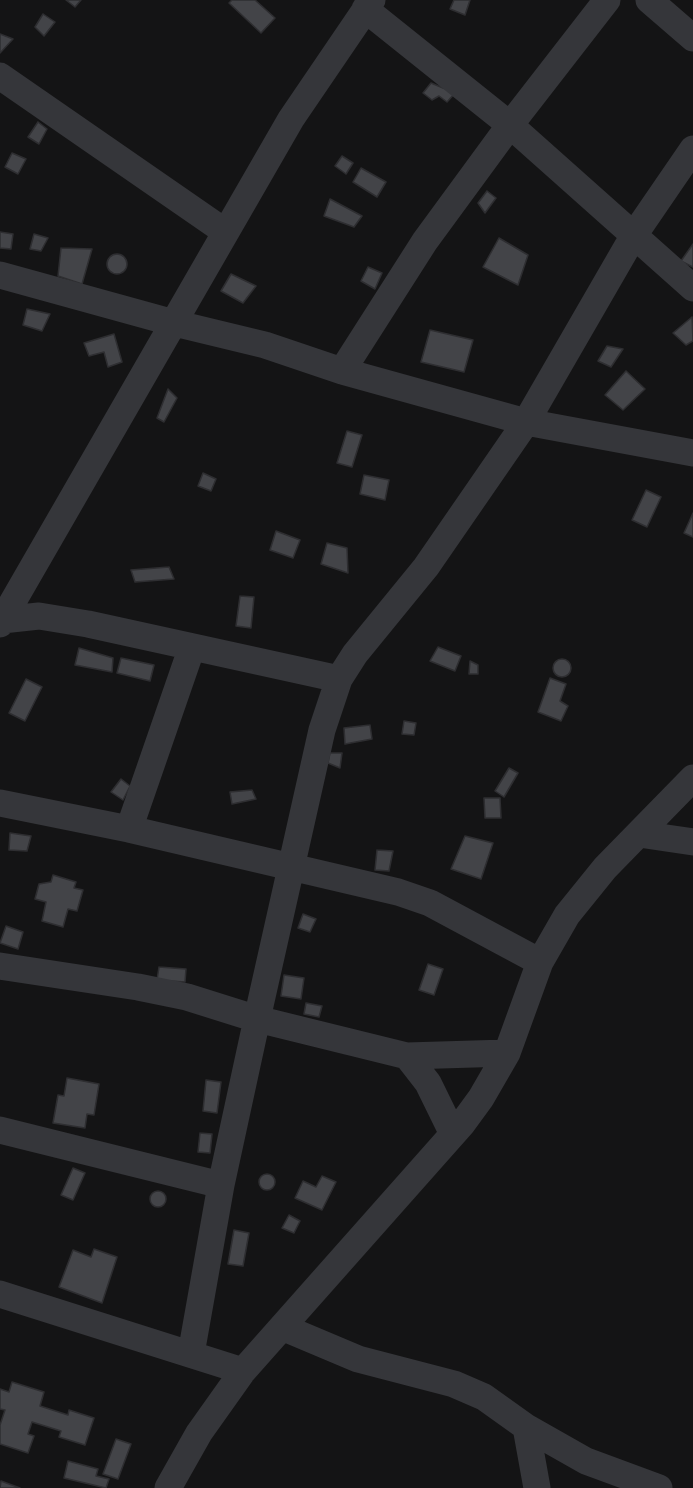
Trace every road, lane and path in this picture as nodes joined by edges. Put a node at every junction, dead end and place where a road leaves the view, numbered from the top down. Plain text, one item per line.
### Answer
1 (607, 0) edge
2 (649, 0) edge
3 (369, 4) edge
4 (693, 38) edge
5 (0, 76) edge
6 (510, 125) junction
7 (693, 149) edge
8 (224, 231) junction
9 (634, 235) junction
10 (0, 275) edge
11 (693, 288) edge
12 (174, 323) junction
13 (342, 371) junction
14 (526, 422) junction
15 (693, 453) edge
16 (1, 622) edge
17 (192, 647) junction
18 (339, 679) junction
19 (693, 778) edge
20 (0, 803) edge
21 (129, 829) junction
22 (639, 834) junction
23 (693, 842) edge
24 (292, 866) junction
25 (540, 962) junction
26 (0, 966) edge
27 (257, 1019) junction
28 (507, 1053) junction
29 (407, 1056) junction
30 (0, 1130) edge
31 (453, 1134) junction
32 (221, 1185) junction
33 (0, 1294) edge
34 (282, 1328) junction
35 (191, 1354) junction
36 (243, 1371) junction
37 (526, 1427) junction
38 (168, 1488) edge
39 (537, 1488) edge
40 (659, 1488) edge

1 - 6 street
2 - 4 street
3 - 6 street
3 - 8 street
5 - 8 street
6 - 9 street
6 - 13 street
7 - 9 street
8 - 12 street
9 - 11 street
9 - 14 street
10 - 12 street
12 - 13 street
12 - 16 street
13 - 14 street
14 - 15 street
14 - 18 street
16 - 17 street
17 - 18 street
17 - 21 street
18 - 24 street
19 - 22 street
20 - 21 street
21 - 24 street
22 - 23 street
22 - 25 street
24 - 25 street
24 - 27 street
25 - 28 street
26 - 27 street
27 - 29 street
27 - 32 street
28 - 29 street
28 - 31 street
29 - 31 street
30 - 32 street
31 - 34 street
32 - 35 street
33 - 35 street
34 - 36 street
34 - 37 street
35 - 36 street
36 - 38 street
37 - 39 street
37 - 40 street

